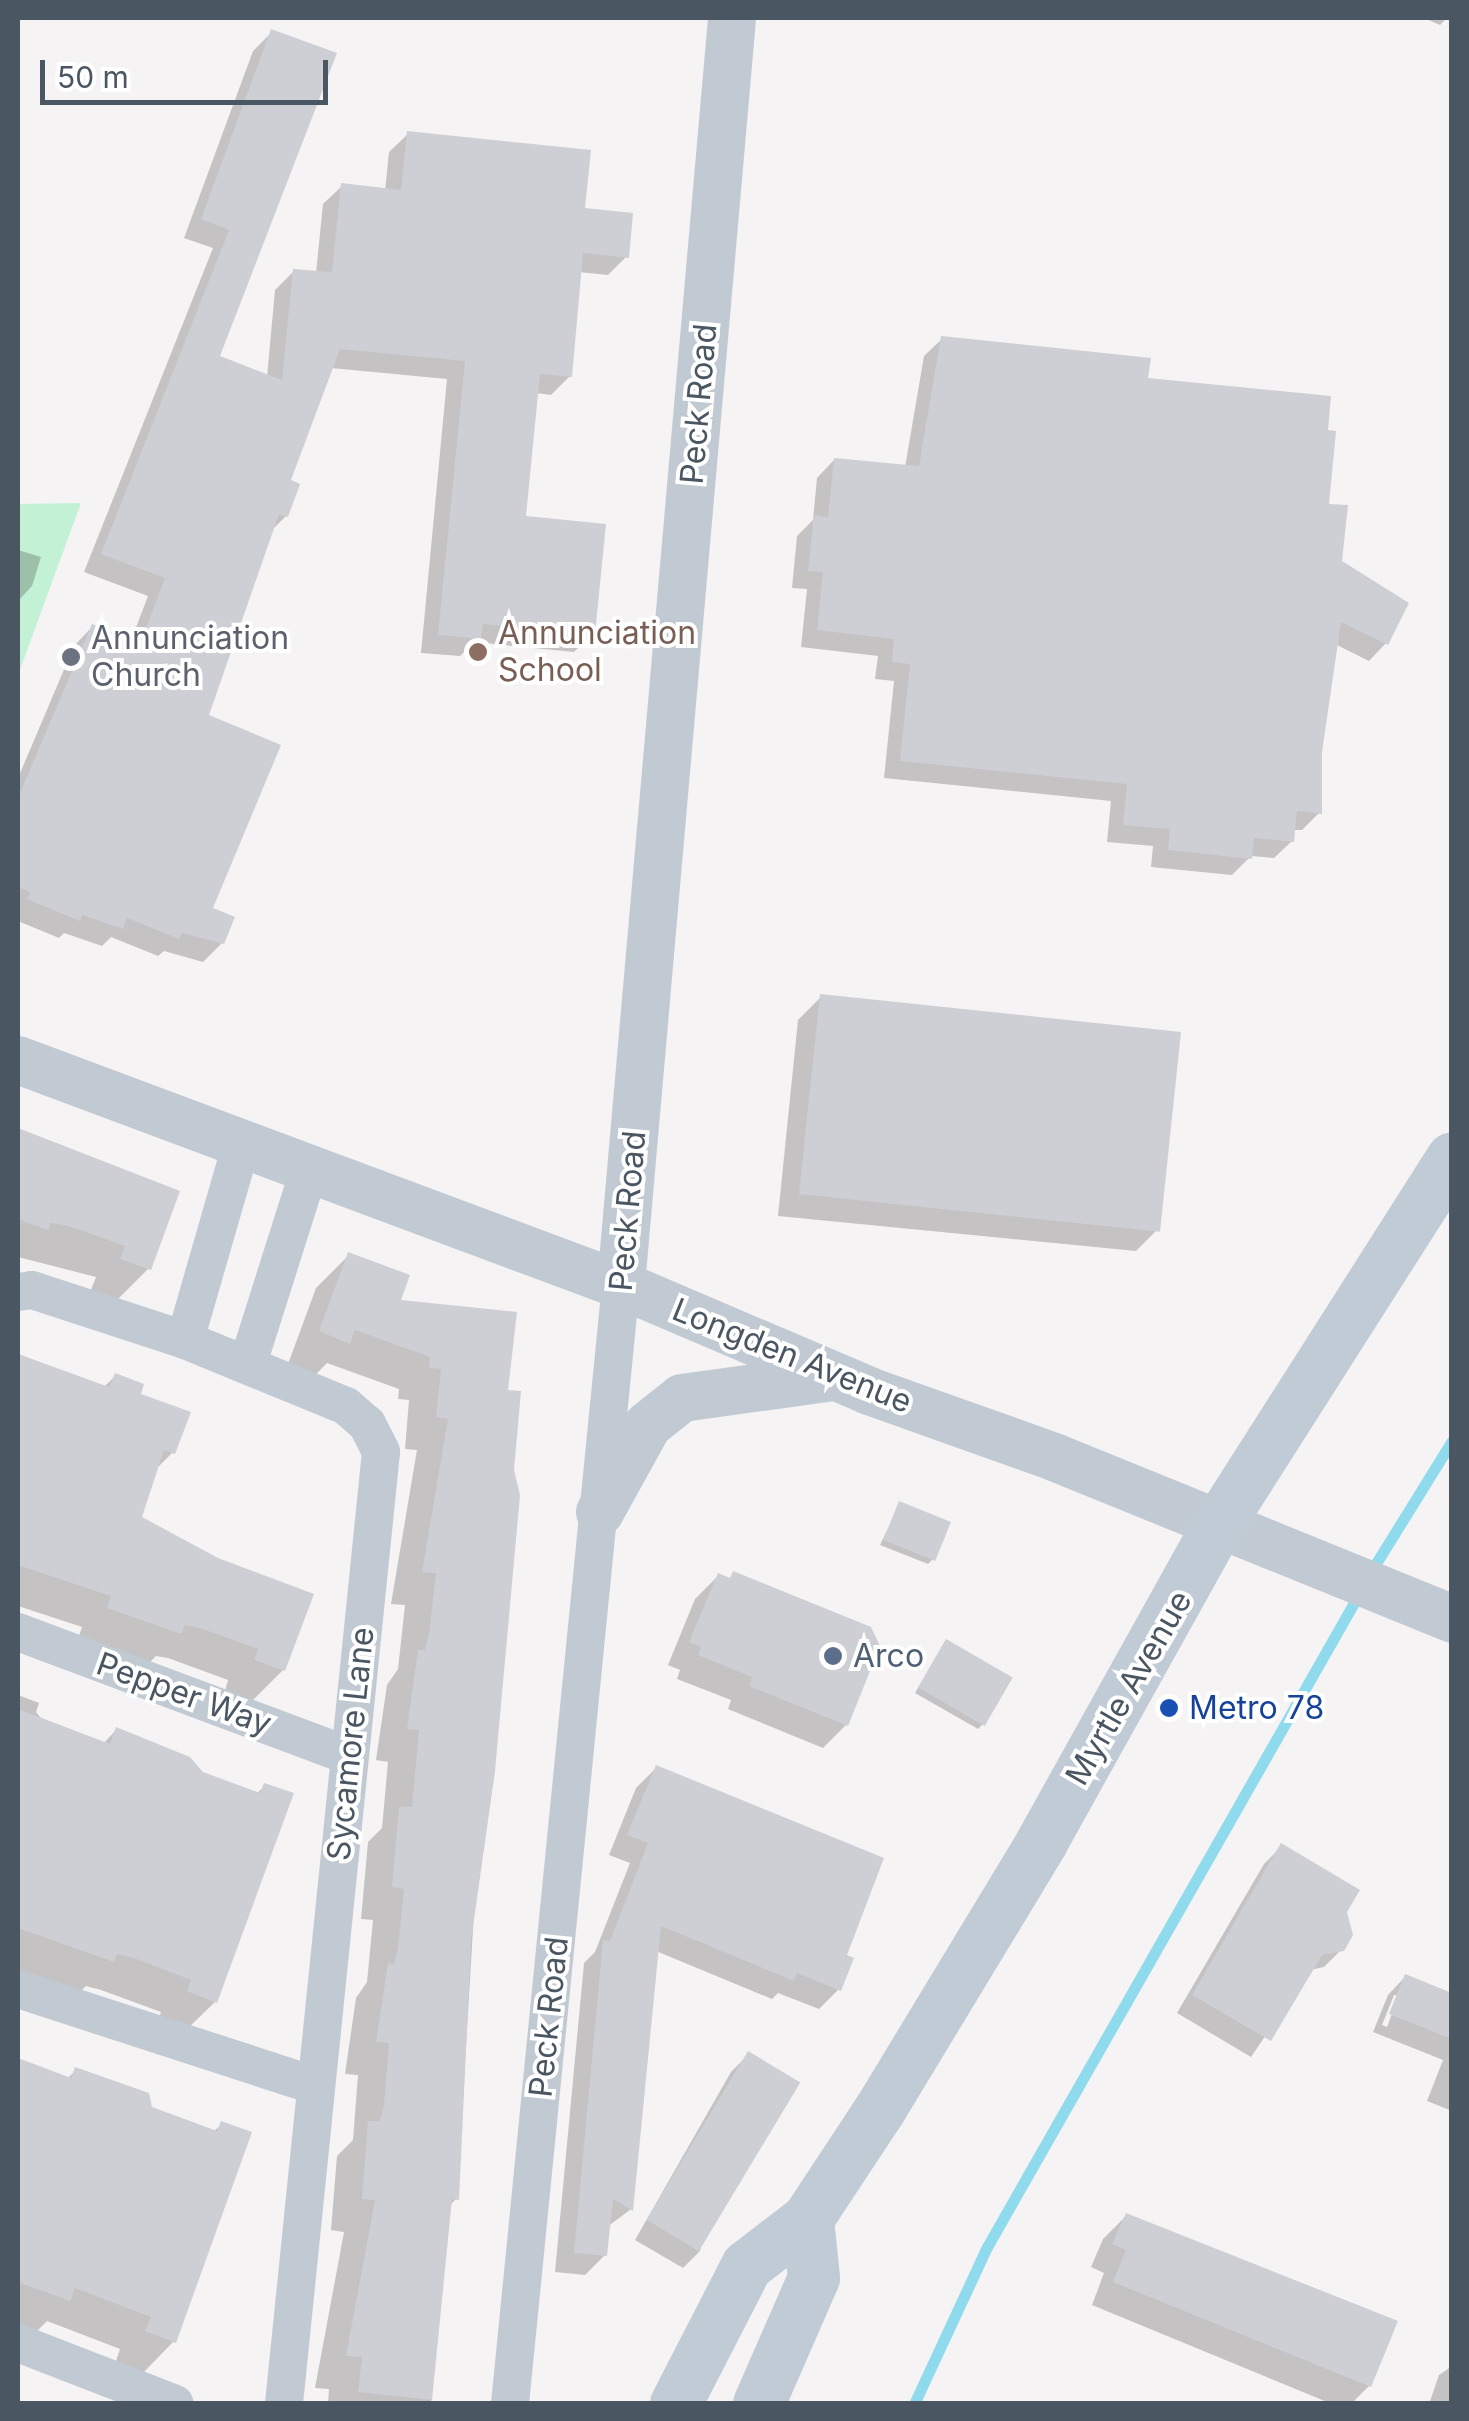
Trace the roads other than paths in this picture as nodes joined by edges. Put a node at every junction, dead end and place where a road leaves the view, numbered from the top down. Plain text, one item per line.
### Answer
1 (732, 18) edge
2 (18, 1060) edge
3 (242, 1142) junction
4 (1452, 1158) edge
5 (310, 1168) junction
6 (621, 1285) junction
7 (18, 1292) edge
8 (184, 1340) junction
9 (248, 1362) junction
10 (836, 1376) junction
11 (600, 1512) junction
12 (1218, 1526) junction
13 (1452, 1619) edge
14 (18, 1632) edge
15 (350, 1756) junction
16 (18, 1989) edge
17 (316, 2086) junction
18 (808, 2219) junction
19 (18, 2343) edge
20 (175, 2404) edge
21 (284, 2404) edge
22 (510, 2404) edge
23 (676, 2404) edge
24 (759, 2404) edge

1 - 6 street, Peck Road
2 - 3 street, Longden Avenue
3 - 5 street, Longden Avenue
3 - 8 street
4 - 12 main road, Myrtle Avenue
5 - 6 street, Longden Avenue
5 - 9 street
6 - 10 street, Longden Avenue
6 - 11 street, Peck Road
7 - 8 street
8 - 9 street
9 - 15 street, Sycamore Lane
10 - 11 street
10 - 12 street, Longden Avenue
11 - 22 street, Peck Road
12 - 13 street, Longden Avenue
12 - 18 main road, Myrtle Avenue
14 - 15 street, Pepper Way
15 - 17 street, Sycamore Lane
16 - 17 street
17 - 21 street, Sycamore Lane
18 - 23 main road, Myrtle Avenue
18 - 24 main road
19 - 20 street

